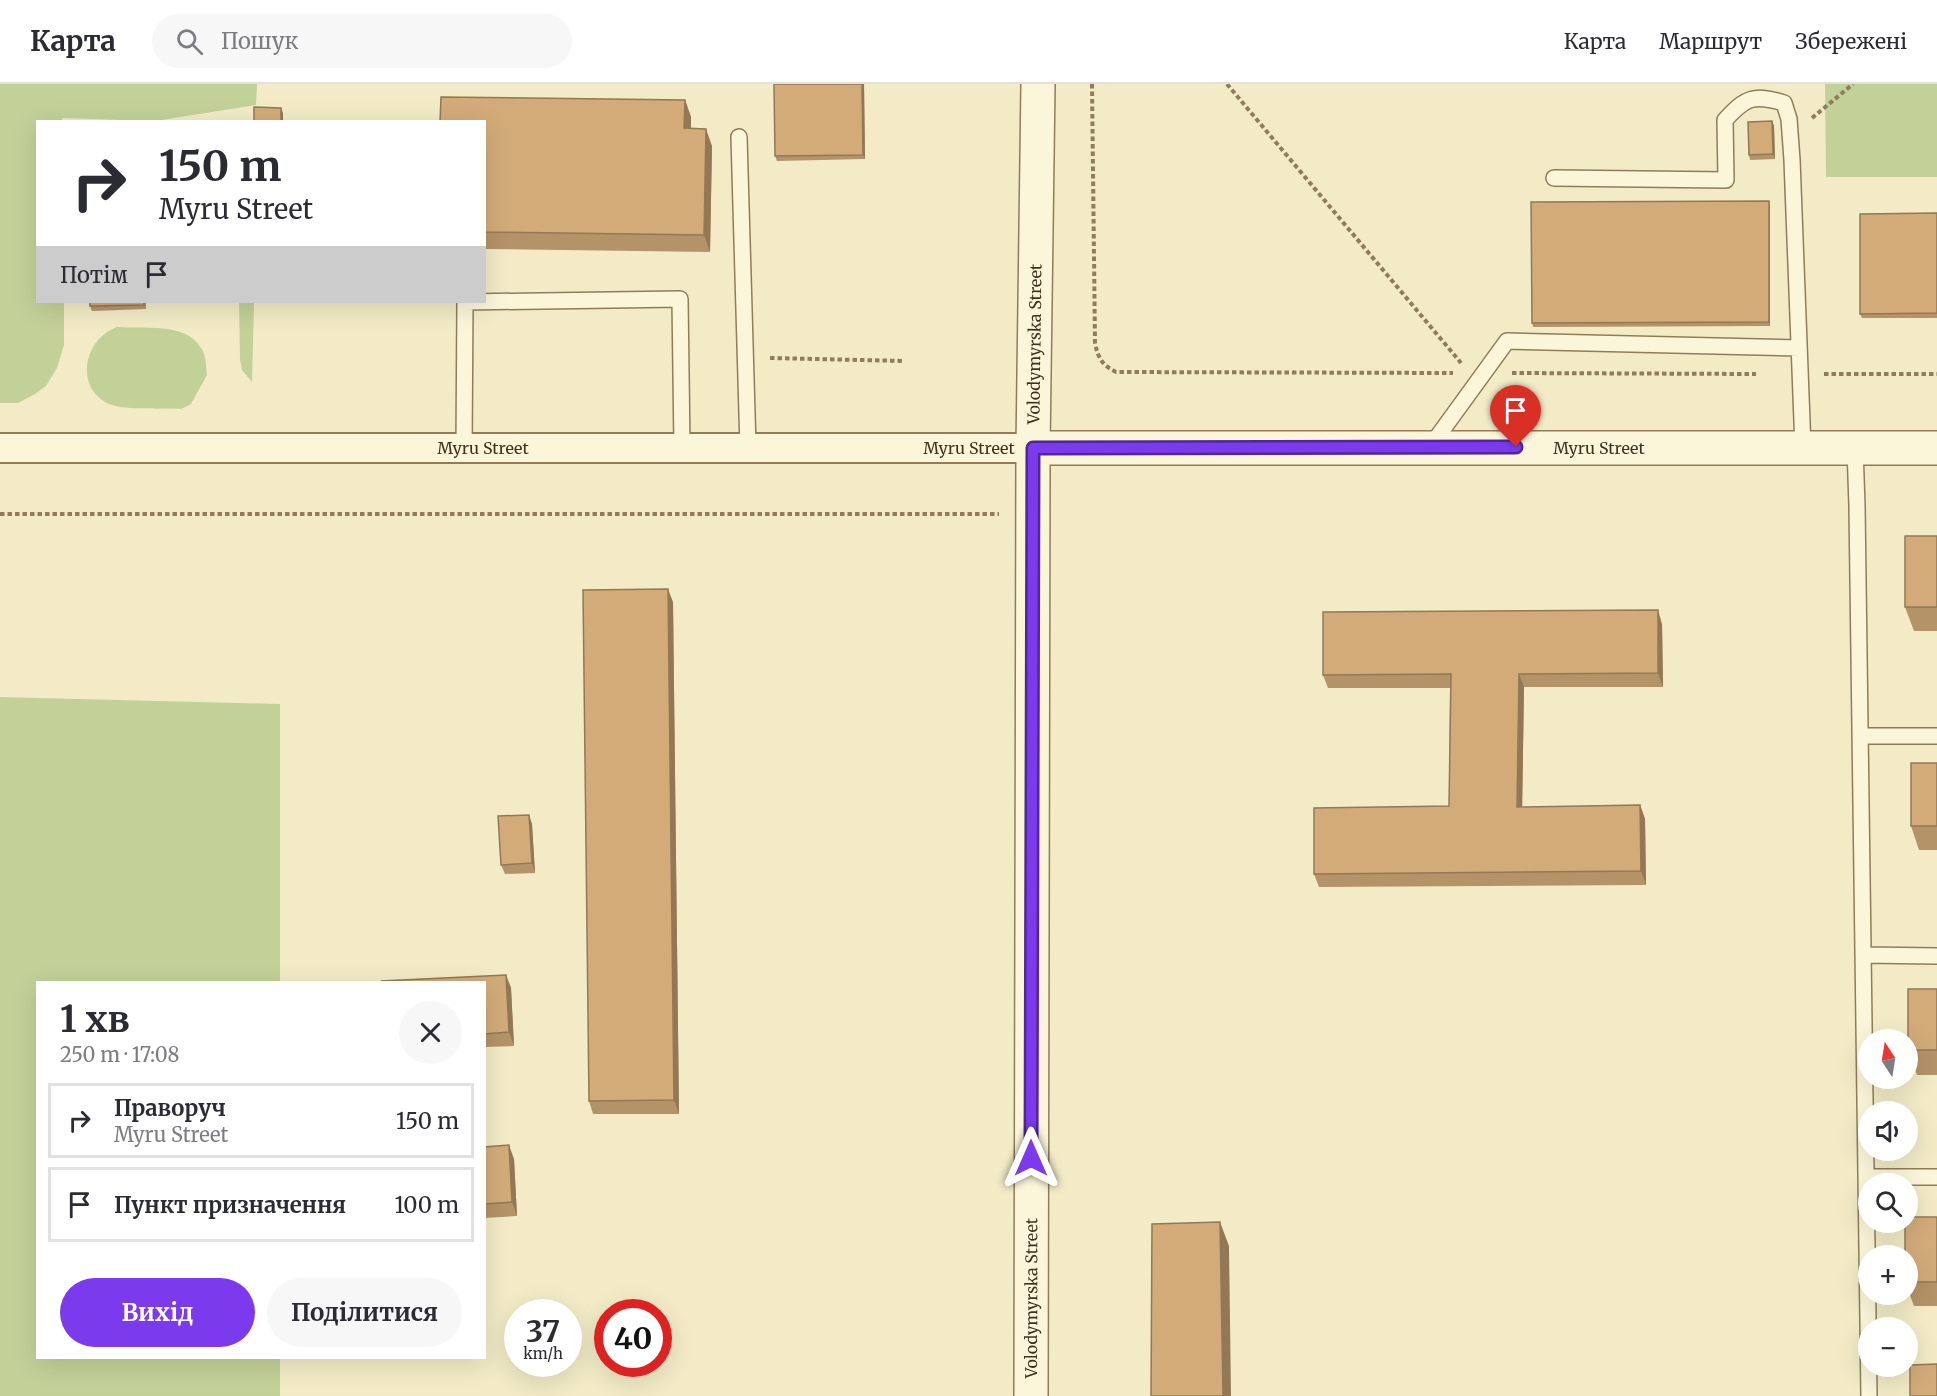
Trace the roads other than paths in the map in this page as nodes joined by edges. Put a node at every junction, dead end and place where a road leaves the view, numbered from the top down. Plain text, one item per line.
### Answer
1 (1038, 84) edge
2 (740, 137) dead end
3 (1554, 178) dead end
4 (486, 302) edge
5 (465, 303) edge
6 (1799, 348) junction
7 (0, 448) edge
8 (464, 448) junction
9 (682, 448) junction
10 (748, 448) junction
11 (1033, 448) junction
12 (1429, 448) junction
13 (1803, 448) junction
14 (1855, 448) junction
15 (1937, 448) edge
16 (1860, 736) junction
17 (1937, 736) edge
18 (1863, 955) junction
19 (1937, 956) edge
20 (1866, 1173) edge
21 (1918, 1177) edge
22 (1937, 1177) edge
23 (1867, 1233) edge
24 (1031, 1396) edge
25 (1869, 1396) edge

1 - 11 street, Volodymyrska Street
2 - 10 lane
3 - 6 lane
4 - 9 lane
5 - 8 lane
6 - 12 lane
6 - 13 lane
7 - 8 street, Myru Street
8 - 9 street, Myru Street
9 - 10 street, Myru Street
10 - 11 street, Myru Street
11 - 12 street, Myru Street
11 - 24 street, Volodymyrska Street
12 - 13 street, Myru Street
13 - 14 street, Myru Street
14 - 15 street, Myru Street
14 - 16 lane
16 - 17 lane
16 - 18 lane
18 - 19 lane
18 - 20 lane
21 - 22 lane
23 - 25 lane

